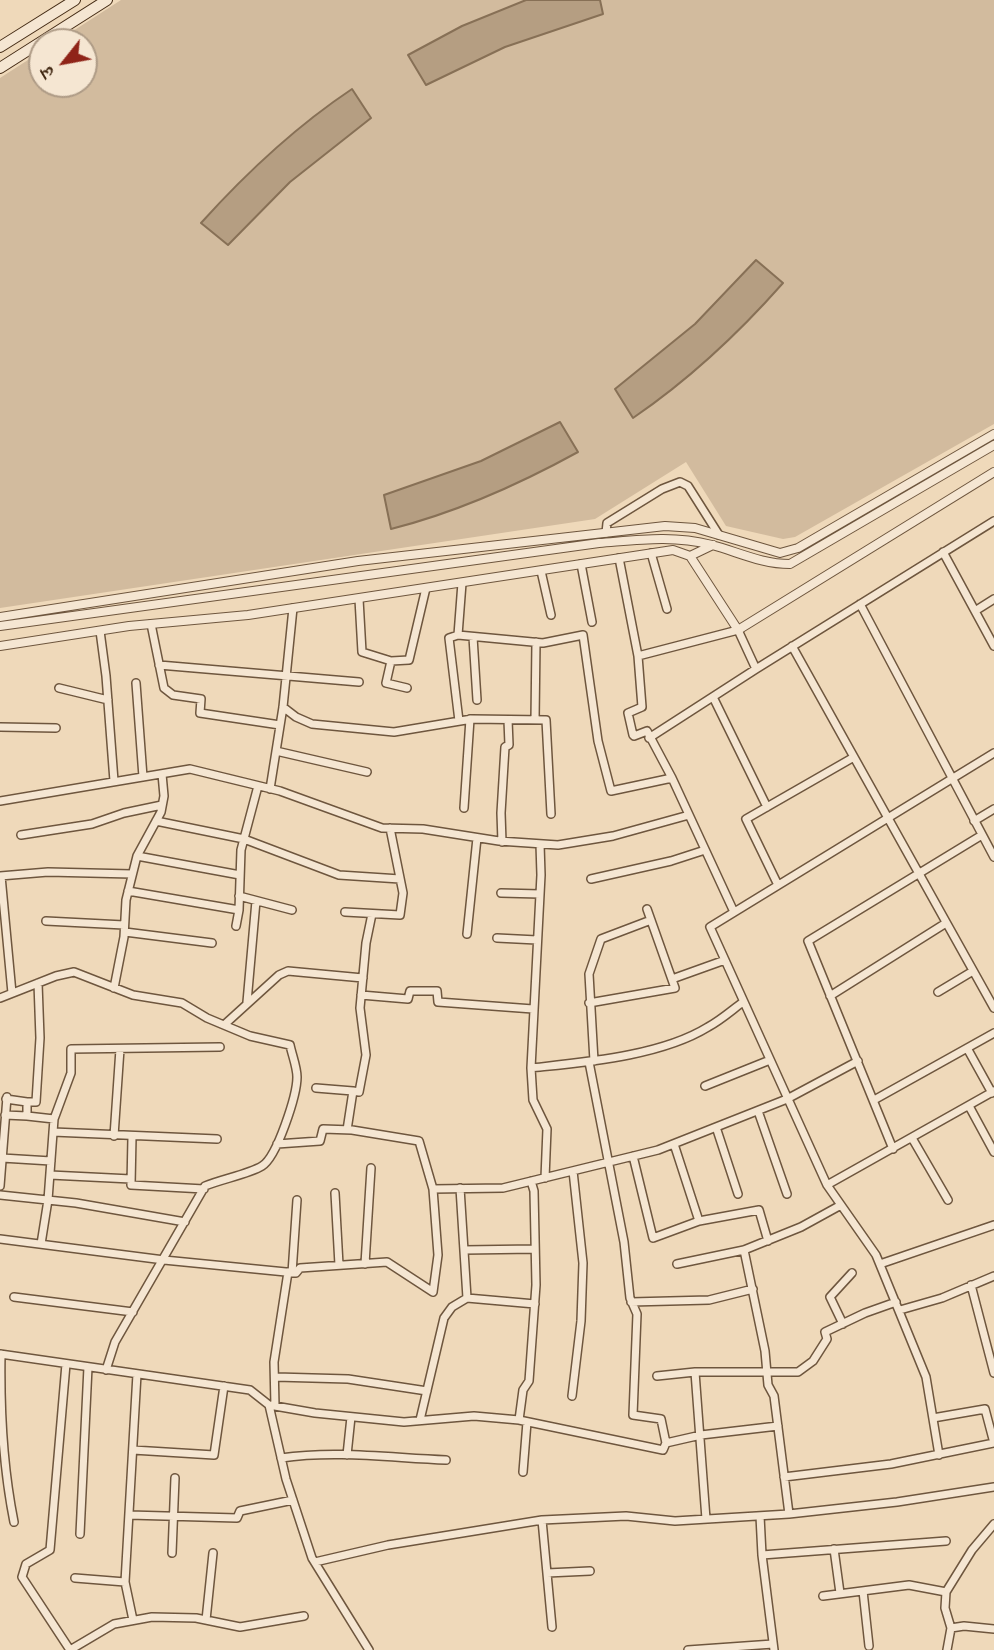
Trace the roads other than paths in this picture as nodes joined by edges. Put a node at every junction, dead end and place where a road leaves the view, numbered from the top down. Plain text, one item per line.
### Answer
1 (75, 0) edge
2 (107, 0) edge
3 (0, 47) edge
4 (0, 68) edge
5 (994, 434) edge
6 (994, 445) edge
7 (994, 472) edge
8 (994, 521) edge
9 (606, 533) junction
10 (719, 535) junction
11 (712, 545) junction
12 (943, 552) junction
13 (651, 553) junction
14 (690, 556) junction
15 (619, 558) junction
16 (581, 564) junction
17 (541, 571) junction
18 (462, 583) junction
19 (426, 588) junction
20 (359, 598) junction
21 (994, 599) edge
22 (860, 604) junction
23 (293, 608) junction
24 (667, 609) dead end
25 (975, 611) junction
26 (85, 615) junction
27 (551, 615) dead end
28 (0, 617) edge
29 (592, 622) dead end
30 (151, 624) junction
31 (0, 626) edge
32 (738, 630) junction
33 (100, 631) junction
34 (88, 633) junction
35 (458, 635) junction
36 (473, 636) junction
37 (536, 642) junction
38 (0, 646) edge
39 (792, 646) junction
40 (994, 646) edge
41 (638, 656) junction
42 (391, 661) junction
43 (159, 665) junction
44 (756, 669) junction
45 (286, 674) junction
46 (136, 682) dead end
47 (359, 682) dead end
48 (59, 688) dead end
49 (407, 688) dead end
50 (713, 696) junction
51 (108, 700) junction
52 (477, 700) dead end
53 (283, 707) junction
54 (470, 719) junction
55 (508, 720) junction
56 (535, 720) junction
57 (459, 721) junction
58 (280, 725) junction
59 (0, 727) edge
60 (56, 728) dead end
61 (649, 738) junction
62 (276, 751) junction
63 (994, 753) edge
64 (854, 757) junction
65 (366, 772) dead end
66 (162, 774) junction
67 (143, 777) junction
68 (672, 778) junction
69 (951, 779) junction
70 (114, 781) junction
71 (258, 786) junction
72 (270, 789) junction
73 (0, 801) edge
74 (162, 805) junction
75 (767, 807) junction
76 (464, 808) dead end
77 (994, 809) edge
78 (551, 814) dead end
79 (689, 816) junction
80 (887, 818) junction
81 (156, 821) junction
82 (974, 821) junction
83 (390, 828) junction
84 (21, 835) dead end
85 (982, 835) junction
86 (477, 838) junction
87 (244, 839) junction
88 (502, 842) junction
89 (540, 844) junction
90 (705, 850) junction
91 (137, 856) junction
92 (994, 857) edge
93 (918, 873) junction
94 (132, 874) junction
95 (240, 875) junction
96 (1, 876) edge
97 (400, 879) junction
98 (591, 879) dead end
99 (778, 885) junction
100 (128, 891) junction
101 (501, 893) dead end
102 (540, 894) junction
103 (239, 896) junction
104 (256, 901) junction
105 (647, 909) dead end
106 (239, 910) junction
107 (292, 910) dead end
108 (345, 912) dead end
109 (734, 912) junction
110 (372, 914) junction
111 (651, 920) junction
112 (46, 921) dead end
113 (946, 923) junction
114 (236, 926) dead end
115 (125, 929) junction
116 (467, 934) dead end
117 (497, 938) dead end
118 (537, 940) junction
119 (212, 943) dead end
120 (725, 960) junction
121 (973, 971) junction
122 (363, 978) junction
123 (672, 979) junction
124 (38, 983) junction
125 (114, 988) junction
126 (938, 992) dead end
127 (12, 993) junction
128 (361, 995) junction
129 (831, 996) junction
130 (0, 998) edge
131 (743, 1002) junction
132 (247, 1003) junction
133 (589, 1003) junction
134 (994, 1008) edge
135 (533, 1009) junction
136 (224, 1025) junction
137 (994, 1033) edge
138 (220, 1047) dead end
139 (967, 1048) junction
140 (120, 1049) junction
141 (770, 1060) junction
142 (591, 1061) junction
143 (858, 1061) junction
144 (531, 1068) junction
145 (705, 1086) dead end
146 (316, 1088) dead end
147 (353, 1091) junction
148 (993, 1092) edge
149 (788, 1099) junction
150 (874, 1100) junction
151 (27, 1102) junction
152 (969, 1106) junction
153 (758, 1111) junction
154 (5, 1115) junction
155 (27, 1116) junction
156 (54, 1119) junction
157 (716, 1127) junction
158 (347, 1130) junction
159 (53, 1132) junction
160 (114, 1136) junction
161 (132, 1137) junction
162 (912, 1138) junction
163 (217, 1139) dead end
164 (277, 1144) junction
165 (674, 1144) junction
166 (893, 1149) junction
167 (994, 1152) edge
168 (633, 1156) junction
169 (2, 1158) junction
170 (51, 1161) junction
171 (610, 1162) junction
172 (371, 1168) dead end
173 (573, 1171) junction
174 (50, 1175) junction
175 (545, 1178) junction
176 (131, 1179) junction
177 (531, 1181) junction
178 (827, 1185) junction
179 (0, 1186) edge
180 (460, 1188) junction
181 (204, 1189) junction
182 (433, 1189) junction
183 (335, 1193) dead end
184 (738, 1194) dead end
185 (786, 1194) dead end
186 (0, 1195) edge
187 (48, 1200) junction
188 (297, 1200) dead end
189 (948, 1200) dead end
190 (841, 1205) junction
191 (699, 1221) junction
192 (185, 1222) junction
193 (994, 1225) edge
194 (0, 1239) edge
195 (768, 1241) junction
196 (40, 1244) junction
197 (535, 1249) junction
198 (464, 1250) junction
199 (744, 1250) junction
200 (164, 1260) junction
201 (365, 1264) junction
202 (880, 1264) junction
203 (339, 1265) junction
204 (677, 1265) dead end
205 (290, 1273) junction
206 (852, 1273) dead end
207 (994, 1276) edge
208 (971, 1285) junction
209 (753, 1289) junction
210 (14, 1297) dead end
211 (467, 1298) junction
212 (631, 1302) junction
213 (535, 1304) junction
214 (898, 1306) junction
215 (133, 1312) junction
216 (842, 1324) junction
217 (0, 1354) edge
218 (66, 1364) junction
219 (88, 1367) junction
220 (106, 1370) junction
221 (766, 1370) junction
222 (695, 1372) junction
223 (994, 1373) edge
224 (138, 1374) junction
225 (657, 1376) dead end
226 (276, 1377) junction
227 (224, 1386) junction
228 (426, 1391) junction
229 (572, 1396) dead end
230 (272, 1406) junction
231 (994, 1408) edge
232 (985, 1409) junction
233 (351, 1417) junction
234 (933, 1418) junction
235 (420, 1420) junction
236 (523, 1421) junction
237 (778, 1426) junction
238 (701, 1435) junction
239 (666, 1443) junction
240 (994, 1443) edge
241 (133, 1450) junction
242 (347, 1455) junction
243 (939, 1455) junction
244 (281, 1458) junction
245 (446, 1460) dead end
246 (523, 1472) dead end
247 (785, 1477) junction
248 (175, 1478) dead end
249 (994, 1487) edge
250 (293, 1500) junction
251 (789, 1514) junction
252 (129, 1515) junction
253 (174, 1516) junction
254 (760, 1516) junction
255 (706, 1519) junction
256 (542, 1520) junction
257 (14, 1522) dead end
258 (994, 1524) edge
259 (80, 1534) dead end
260 (946, 1541) dead end
261 (834, 1549) junction
262 (172, 1553) dead end
263 (214, 1553) dead end
264 (762, 1555) junction
265 (315, 1562) junction
266 (590, 1571) dead end
267 (547, 1573) junction
268 (75, 1578) dead end
269 (125, 1582) junction
270 (863, 1591) junction
271 (946, 1592) junction
272 (839, 1593) junction
273 (823, 1596) dead end
274 (304, 1616) dead end
275 (134, 1620) junction
276 (206, 1620) junction
277 (552, 1627) dead end
278 (951, 1628) junction
279 (994, 1629) edge
280 (84, 1642) junction
281 (869, 1646) dead end
282 (774, 1647) edge
283 (88, 1650) edge
284 (369, 1650) edge
285 (688, 1650) edge
286 (947, 1650) edge

1 - 3 main road
2 - 4 main road
5 - 10 street
6 - 11 street
7 - 32 street
8 - 12 street
9 - 10 street
9 - 10 street
9 - 28 street
10 - 11 street
11 - 14 street
11 - 26 street
12 - 22 street
12 - 25 street
13 - 14 street
13 - 15 street
13 - 24 street
14 - 32 street
15 - 16 street
15 - 41 street
16 - 17 street
16 - 29 street
17 - 18 street
17 - 27 street
18 - 19 street
18 - 35 street
19 - 20 street
19 - 42 street
20 - 23 street
20 - 42 street
21 - 25 street
22 - 39 street
22 - 69 street
23 - 30 street
23 - 45 street
25 - 40 street
26 - 31 street
26 - 34 street
30 - 33 street
30 - 43 street
32 - 41 street
32 - 44 street
33 - 34 street
33 - 51 street
34 - 38 street
35 - 36 street
35 - 57 street
36 - 37 street
36 - 52 street
37 - 56 street
37 - 68 street
39 - 44 street
39 - 64 street
41 - 61 street
42 - 49 street
43 - 45 street
43 - 58 street
44 - 50 street
45 - 47 street
45 - 53 street
46 - 67 street
48 - 51 street
50 - 61 street
50 - 75 street
51 - 70 street
53 - 57 street
53 - 58 street
54 - 55 street
54 - 57 street
54 - 76 street
55 - 56 street
55 - 88 street
56 - 78 street
58 - 62 street
59 - 60 street
61 - 68 street
62 - 65 street
62 - 72 street
63 - 69 street
64 - 75 street
64 - 80 street
66 - 67 street
66 - 71 street
66 - 74 street
67 - 70 street
68 - 79 street
69 - 80 street
69 - 82 street
70 - 73 street
71 - 72 street
71 - 87 street
72 - 83 street
74 - 81 street
74 - 84 street
75 - 99 street
77 - 82 street
79 - 89 street
79 - 90 street
80 - 93 street
80 - 99 street
81 - 87 street
81 - 91 street
82 - 85 street
83 - 86 street
83 - 97 street
85 - 92 street
85 - 93 street
86 - 88 street
86 - 116 street
87 - 95 street
87 - 97 street
88 - 89 street
89 - 102 street
90 - 98 street
90 - 109 street
91 - 94 street
91 - 95 street
93 - 113 street
93 - 129 street
94 - 96 street
94 - 100 street
95 - 103 street
96 - 127 street
97 - 110 street
99 - 109 street
100 - 106 street
100 - 115 street
101 - 102 street
102 - 118 street
103 - 104 street
103 - 106 street
104 - 107 street
104 - 132 street
105 - 111 street
106 - 114 street
108 - 110 street
109 - 120 street
110 - 122 street
111 - 123 street
111 - 133 street
112 - 115 street
113 - 121 street
113 - 129 street
115 - 119 street
115 - 125 street
117 - 118 street
118 - 135 street
120 - 123 street
120 - 131 street
121 - 126 street
121 - 134 street
122 - 128 street
122 - 132 street
123 - 133 street
124 - 125 street
124 - 127 street
124 - 151 street
125 - 136 street
127 - 130 street
128 - 135 street
128 - 147 street
129 - 143 street
131 - 141 street
131 - 142 street
132 - 136 street
133 - 142 street
135 - 144 street
136 - 164 street
137 - 139 street
138 - 140 street
139 - 148 street
139 - 150 street
140 - 156 street
140 - 160 street
141 - 145 street
141 - 149 street
142 - 144 street
142 - 171 street
143 - 149 street
143 - 150 street
144 - 175 street
146 - 147 street
147 - 158 street
148 - 152 street
149 - 153 street
149 - 178 street
150 - 166 street
151 - 154 street
151 - 155 street
152 - 162 street
152 - 167 street
153 - 157 street
153 - 185 street
154 - 155 street
154 - 169 street
155 - 156 street
156 - 159 street
157 - 165 street
157 - 184 street
158 - 164 street
158 - 182 street
159 - 160 street
159 - 170 street
160 - 161 street
161 - 163 street
161 - 176 street
162 - 166 street
162 - 189 street
164 - 181 street
165 - 168 street
165 - 191 street
166 - 178 street
168 - 171 street
168 - 191 street
169 - 170 street
169 - 179 street
170 - 174 street
171 - 173 street
171 - 212 street
172 - 201 street
173 - 175 street
173 - 229 street
174 - 176 street
174 - 187 street
175 - 177 street
176 - 181 street
177 - 180 street
177 - 197 street
178 - 190 street
180 - 182 street
180 - 198 street
181 - 192 street
182 - 201 street
183 - 203 street
186 - 187 street
187 - 192 street
187 - 196 street
188 - 205 street
190 - 195 street
190 - 202 street
191 - 195 street
192 - 200 street
193 - 202 street
194 - 196 street
195 - 199 street
196 - 200 street
197 - 198 street
197 - 213 street
198 - 211 street
199 - 204 street
199 - 209 street
200 - 205 street
200 - 215 street
201 - 203 street
202 - 214 street
203 - 205 street
205 - 226 street
206 - 216 street
207 - 208 street
208 - 214 street
208 - 223 street
209 - 212 street
209 - 221 street
210 - 215 street
211 - 213 street
211 - 228 street
212 - 239 street
213 - 236 street
214 - 216 street
214 - 234 street
215 - 220 street
216 - 221 street
217 - 218 street
217 - 257 street
218 - 219 street
218 - 280 street
219 - 220 street
219 - 259 street
220 - 224 street
221 - 222 street
221 - 237 street
222 - 225 street
222 - 238 street
224 - 227 street
224 - 241 street
226 - 228 street
226 - 230 street
227 - 230 street
227 - 241 street
228 - 235 street
230 - 233 street
230 - 244 street
231 - 232 street
232 - 234 street
232 - 240 street
233 - 235 street
233 - 242 street
234 - 243 street
235 - 236 street
236 - 239 street
236 - 246 street
237 - 238 street
237 - 247 street
238 - 239 street
238 - 255 street
240 - 243 street
241 - 252 street
242 - 244 street
242 - 245 street
243 - 247 street
244 - 250 street
247 - 251 street
248 - 253 street
249 - 251 street
250 - 253 street
250 - 265 street
251 - 254 street
252 - 253 street
252 - 269 street
253 - 262 street
254 - 255 street
254 - 264 street
255 - 256 street
256 - 265 street
256 - 267 street
258 - 271 street
260 - 261 street
261 - 264 street
261 - 272 street
263 - 276 street
264 - 282 street
265 - 284 street
266 - 267 street
267 - 277 street
268 - 269 street
269 - 275 street
270 - 271 street
270 - 272 street
270 - 281 street
271 - 278 street
272 - 273 street
274 - 276 street
275 - 276 street
275 - 280 street
278 - 279 street
278 - 286 street
280 - 283 street
282 - 285 street

